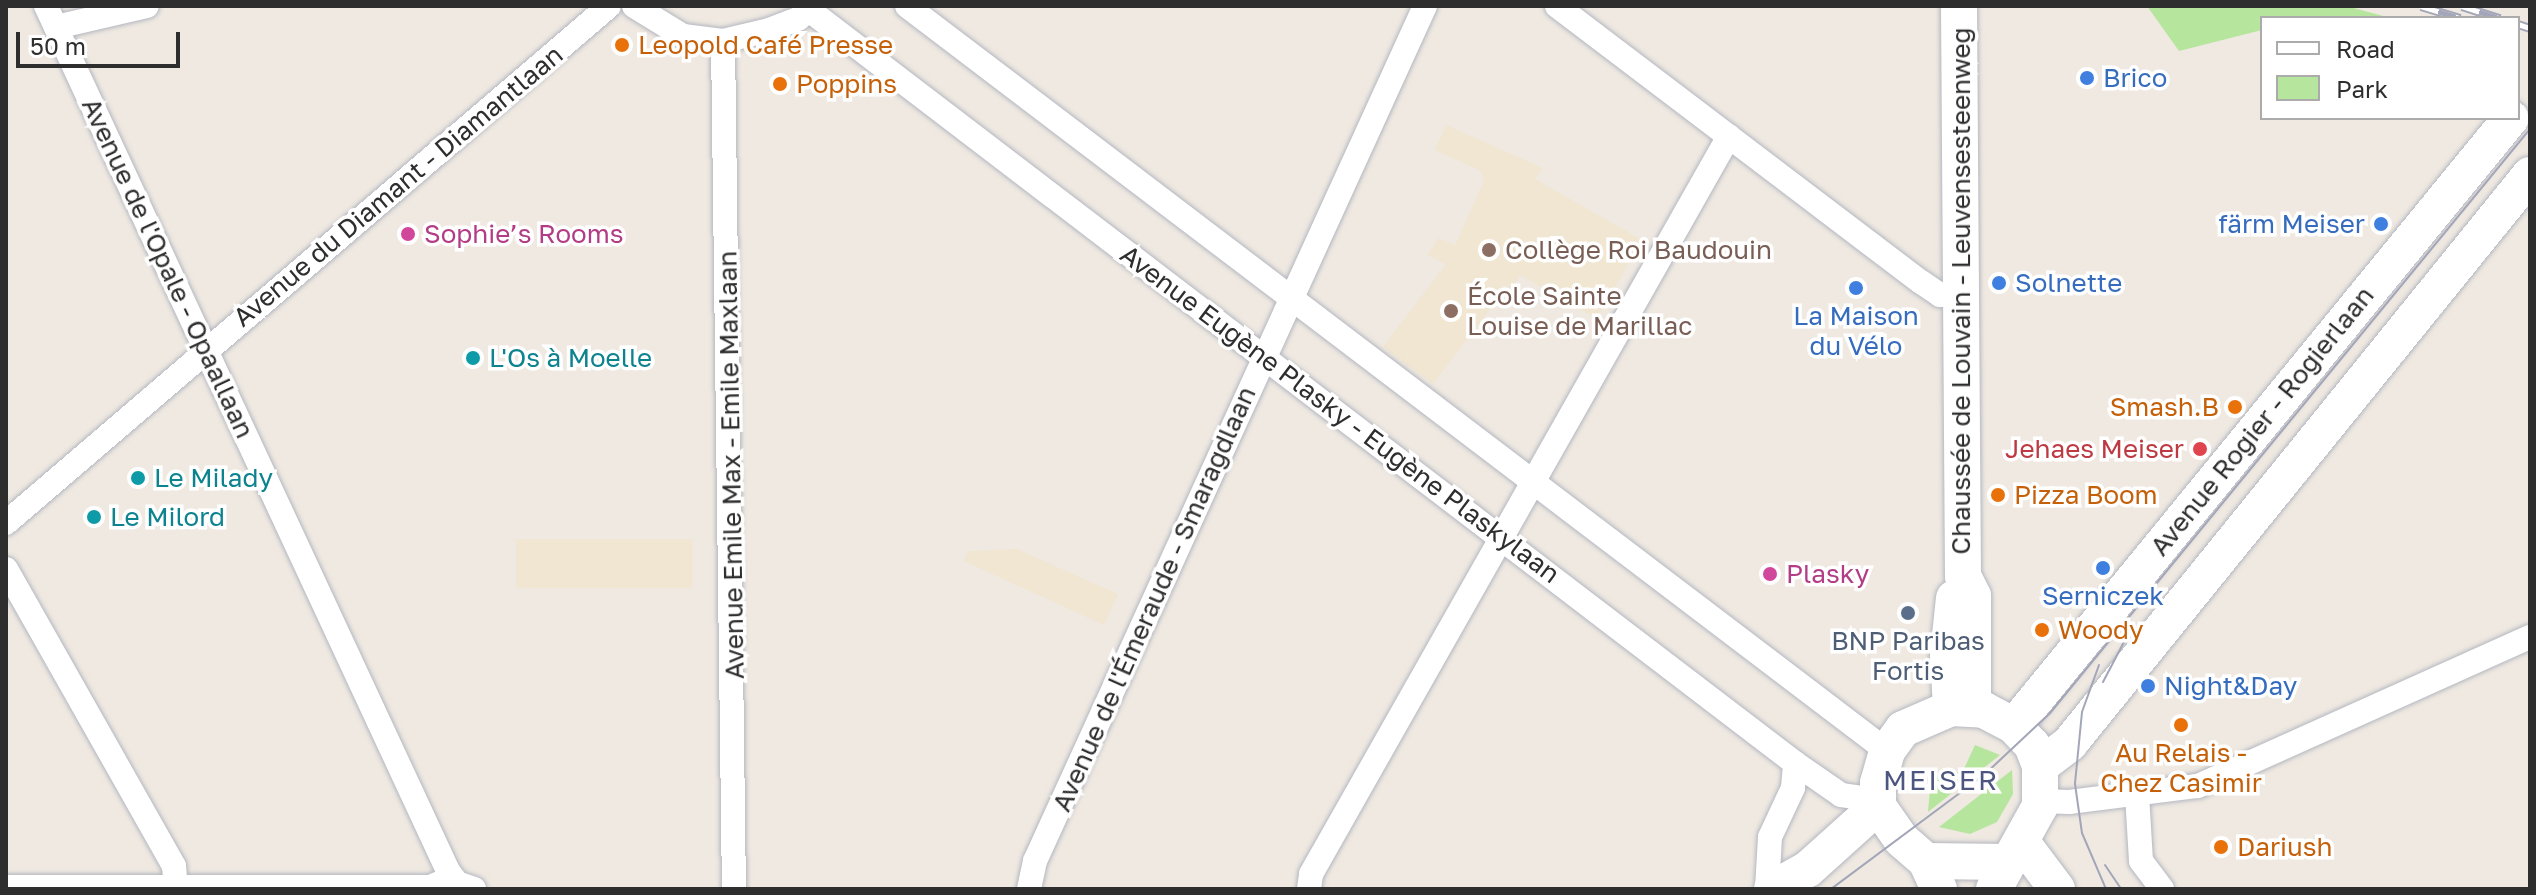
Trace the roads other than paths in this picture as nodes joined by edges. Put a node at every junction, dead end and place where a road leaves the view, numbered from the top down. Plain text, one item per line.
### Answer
1 (147, 6) edge
2 (609, 6) edge
3 (634, 6) edge
4 (907, 6) edge
5 (1425, 6) edge
6 (1557, 6) edge
7 (1959, 6) edge
8 (811, 8) edge
9 (51, 16) edge
10 (723, 41) junction
11 (2509, 120) edge
12 (1729, 136) junction
13 (2530, 175) edge
14 (1961, 295) junction
15 (1289, 296) junction
16 (207, 349) junction
17 (1263, 356) junction
18 (1532, 482) junction
19 (6, 523) edge
20 (1502, 536) junction
21 (6, 569) edge
22 (2530, 637) edge
23 (1962, 708) junction
24 (2014, 726) junction
25 (1887, 751) junction
26 (1795, 763) junction
27 (1822, 781) junction
28 (2041, 783) junction
29 (1793, 788) junction
30 (2137, 794) junction
31 (1878, 803) junction
32 (2007, 864) edge
33 (1932, 875) edge
34 (1769, 882) edge
35 (456, 886) edge
36 (6, 887) edge
37 (176, 888) edge
38 (734, 889) edge
39 (1029, 889) edge
40 (1309, 889) edge
41 (2057, 889) edge
42 (2162, 889) edge

1 - 9 street
2 - 16 street, Avenue du Diamant - Diamantlaan
3 - 10 street
4 - 15 street
5 - 15 street, Avenue de l'Émeraude - Smaragdlaan
6 - 12 street
7 - 14 street, Chaussée de Louvain - Leuvensesteenweg
8 - 10 street
8 - 17 street, Avenue Eugène Plasky - Eugène Plaskylaan
9 - 16 street, Avenue de l'Opale - Opaallaan
10 - 38 street, Avenue Emile Max - Emile Maxlaan
11 - 24 street, Avenue Rogier - Rogierlaan
12 - 14 street
12 - 18 street
13 - 28 street, Avenue Rogier - Rogierlaan
14 - 23 street, Chaussée de Louvain - Leuvensesteenweg
15 - 17 street, Avenue de l'Émeraude - Smaragdlaan
15 - 18 street
16 - 19 street, Avenue du Diamant - Diamantlaan
16 - 35 street, Avenue de l'Opale - Opaallaan
17 - 20 street, Avenue Eugène Plasky - Eugène Plaskylaan
17 - 39 street, Avenue de l'Émeraude - Smaragdlaan
18 - 20 street
18 - 25 street
20 - 26 street, Avenue Eugène Plasky - Eugène Plaskylaan
20 - 40 street
21 - 37 street
22 - 30 street
23 - 24 street
23 - 25 street
24 - 28 street
25 - 31 street
26 - 27 street, Avenue Eugène Plasky - Eugène Plaskylaan
26 - 29 street
27 - 29 street
27 - 31 street, Avenue Eugène Plasky - Eugène Plaskylaan
28 - 30 street
28 - 32 street
29 - 34 street
30 - 42 street
31 - 33 street
31 - 34 street
32 - 33 street
32 - 41 street
35 - 37 street
36 - 37 street

